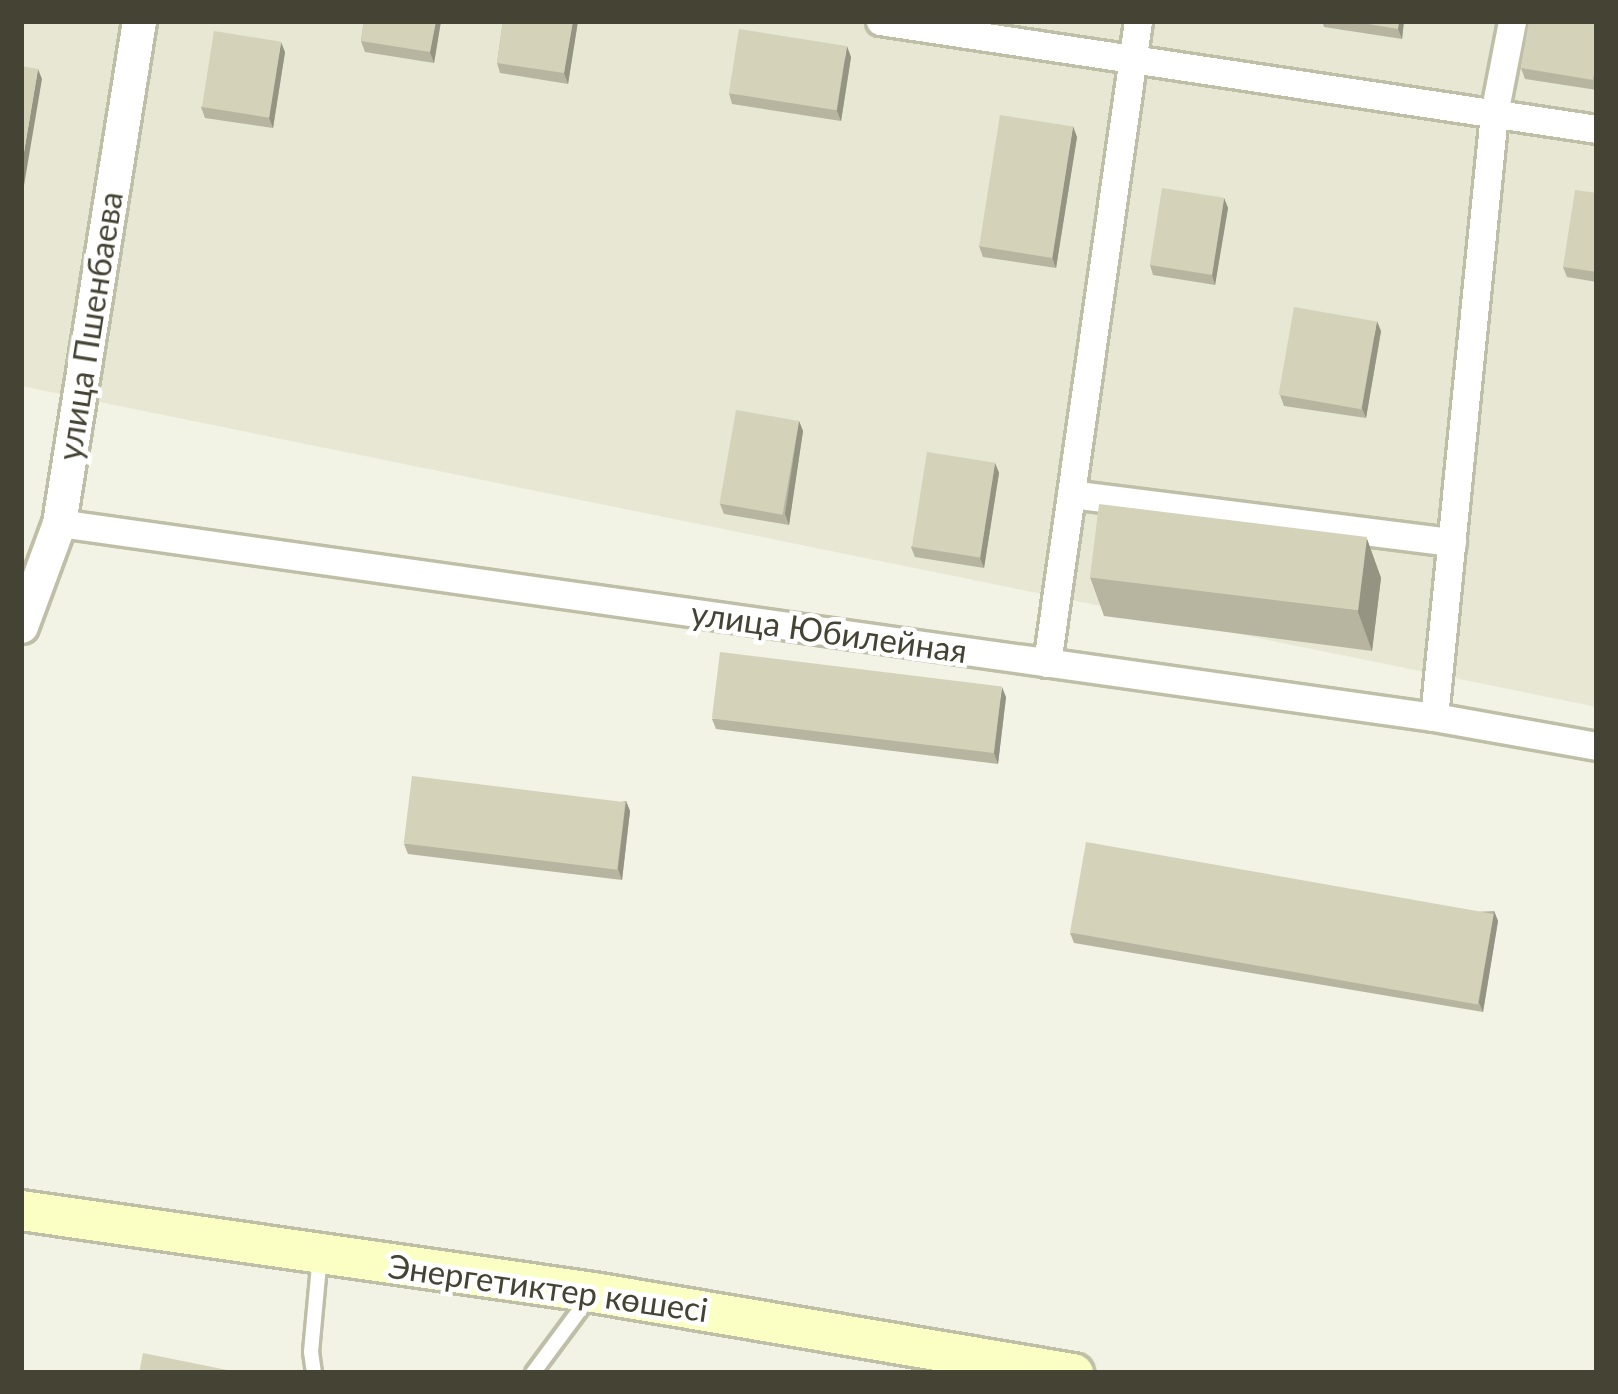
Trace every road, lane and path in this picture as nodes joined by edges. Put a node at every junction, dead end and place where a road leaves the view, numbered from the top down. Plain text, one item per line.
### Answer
1 (139, 21) edge
2 (880, 21) edge
3 (1138, 21) edge
4 (1512, 21) edge
5 (1131, 63) junction
6 (1494, 114) junction
7 (1597, 129) edge
8 (1071, 494) junction
9 (59, 523) junction
10 (1452, 542) junction
11 (21, 626) edge
12 (1047, 663) junction
13 (1434, 717) junction
14 (1597, 746) edge
15 (21, 1210) edge
16 (320, 1255) junction
17 (593, 1292) junction
18 (314, 1373) edge
19 (533, 1373) edge
20 (1073, 1373) edge

1 - 9 street, улица Пшенбаева
2 - 5 street
3 - 5 street
4 - 6 street
5 - 6 street
5 - 8 street
6 - 7 street
6 - 10 street
8 - 10 street
8 - 12 street
9 - 11 street, улица Пшенбаева
9 - 12 street, улица Юбилейная
10 - 13 street
12 - 13 street, улица Юбилейная
13 - 14 street, улица Юбилейная
15 - 16 main road, Энергетиктер көшесі
16 - 17 main road, Энергетиктер көшесі
16 - 18 lane
17 - 19 lane
17 - 20 main road, Энергетиктер көшесі

